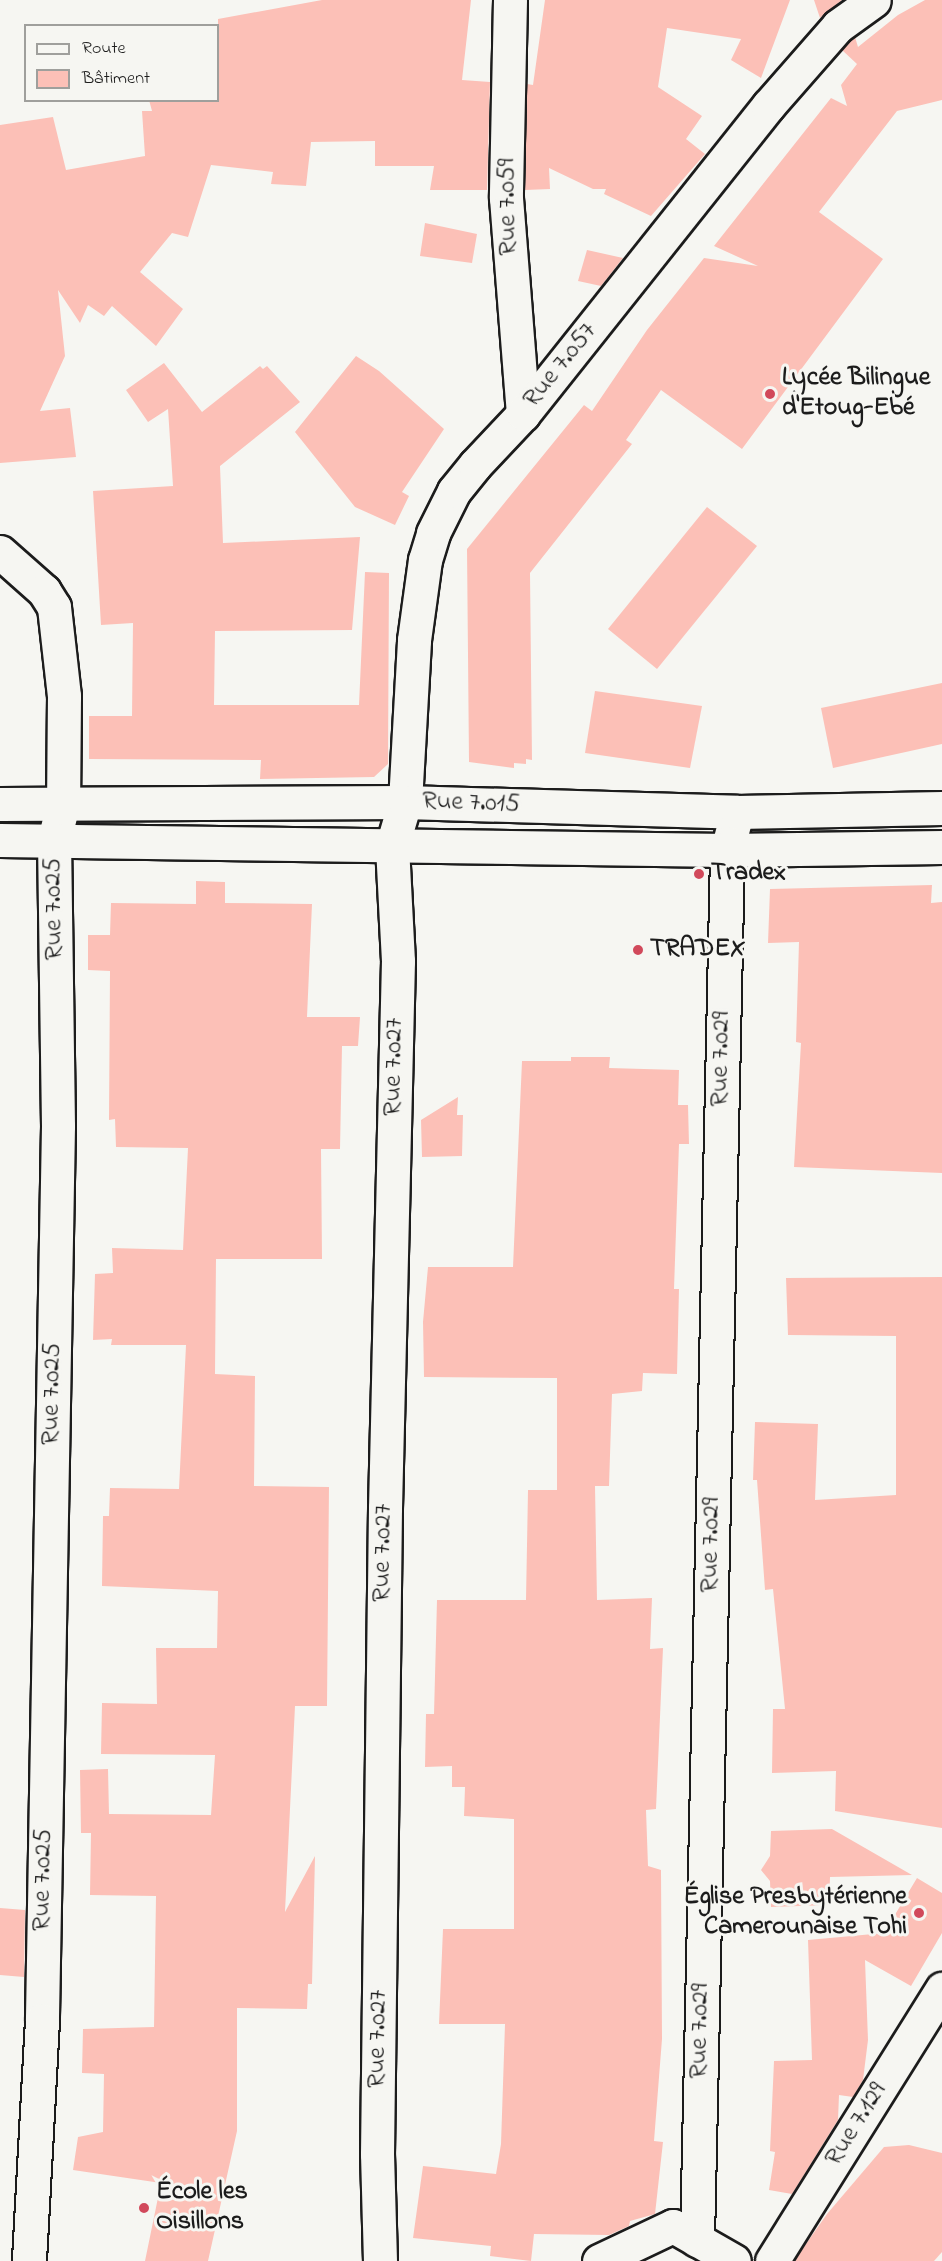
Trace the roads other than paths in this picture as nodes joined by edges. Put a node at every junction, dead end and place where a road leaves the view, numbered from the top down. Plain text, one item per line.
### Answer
1 (510, 0) edge
2 (872, 0) edge
3 (523, 414) junction
4 (0, 552) edge
5 (405, 802) junction
6 (0, 804) edge
7 (63, 804) junction
8 (942, 808) edge
9 (737, 812) junction
10 (54, 839) junction
11 (0, 840) edge
12 (392, 846) junction
13 (942, 847) edge
14 (727, 850) junction
15 (942, 1989) edge
16 (697, 2240) junction
17 (29, 2261) edge
18 (380, 2261) edge
19 (599, 2261) edge
20 (734, 2261) edge
21 (772, 2261) edge

1 - 3 street, Rue 7.059
2 - 3 street, Rue 7.057
3 - 5 street, Rue 7.057
4 - 7 street, Rue 7.025
5 - 7 street, Rue 7.015
5 - 9 street, Rue 7.015
5 - 12 street, Rue 7.057
6 - 7 street, Rue 7.015
7 - 10 street, Rue 7.025
8 - 9 street, Rue 7.015
9 - 14 street
10 - 11 street, Rue 7.015
10 - 12 street, Rue 7.015
10 - 17 street, Rue 7.025
12 - 14 street, Rue 7.015
12 - 18 street, Rue 7.027
13 - 14 street, Rue 7.015
14 - 16 street, Rue 7.029
15 - 21 street, Rue 7.129
16 - 19 street
16 - 20 street

